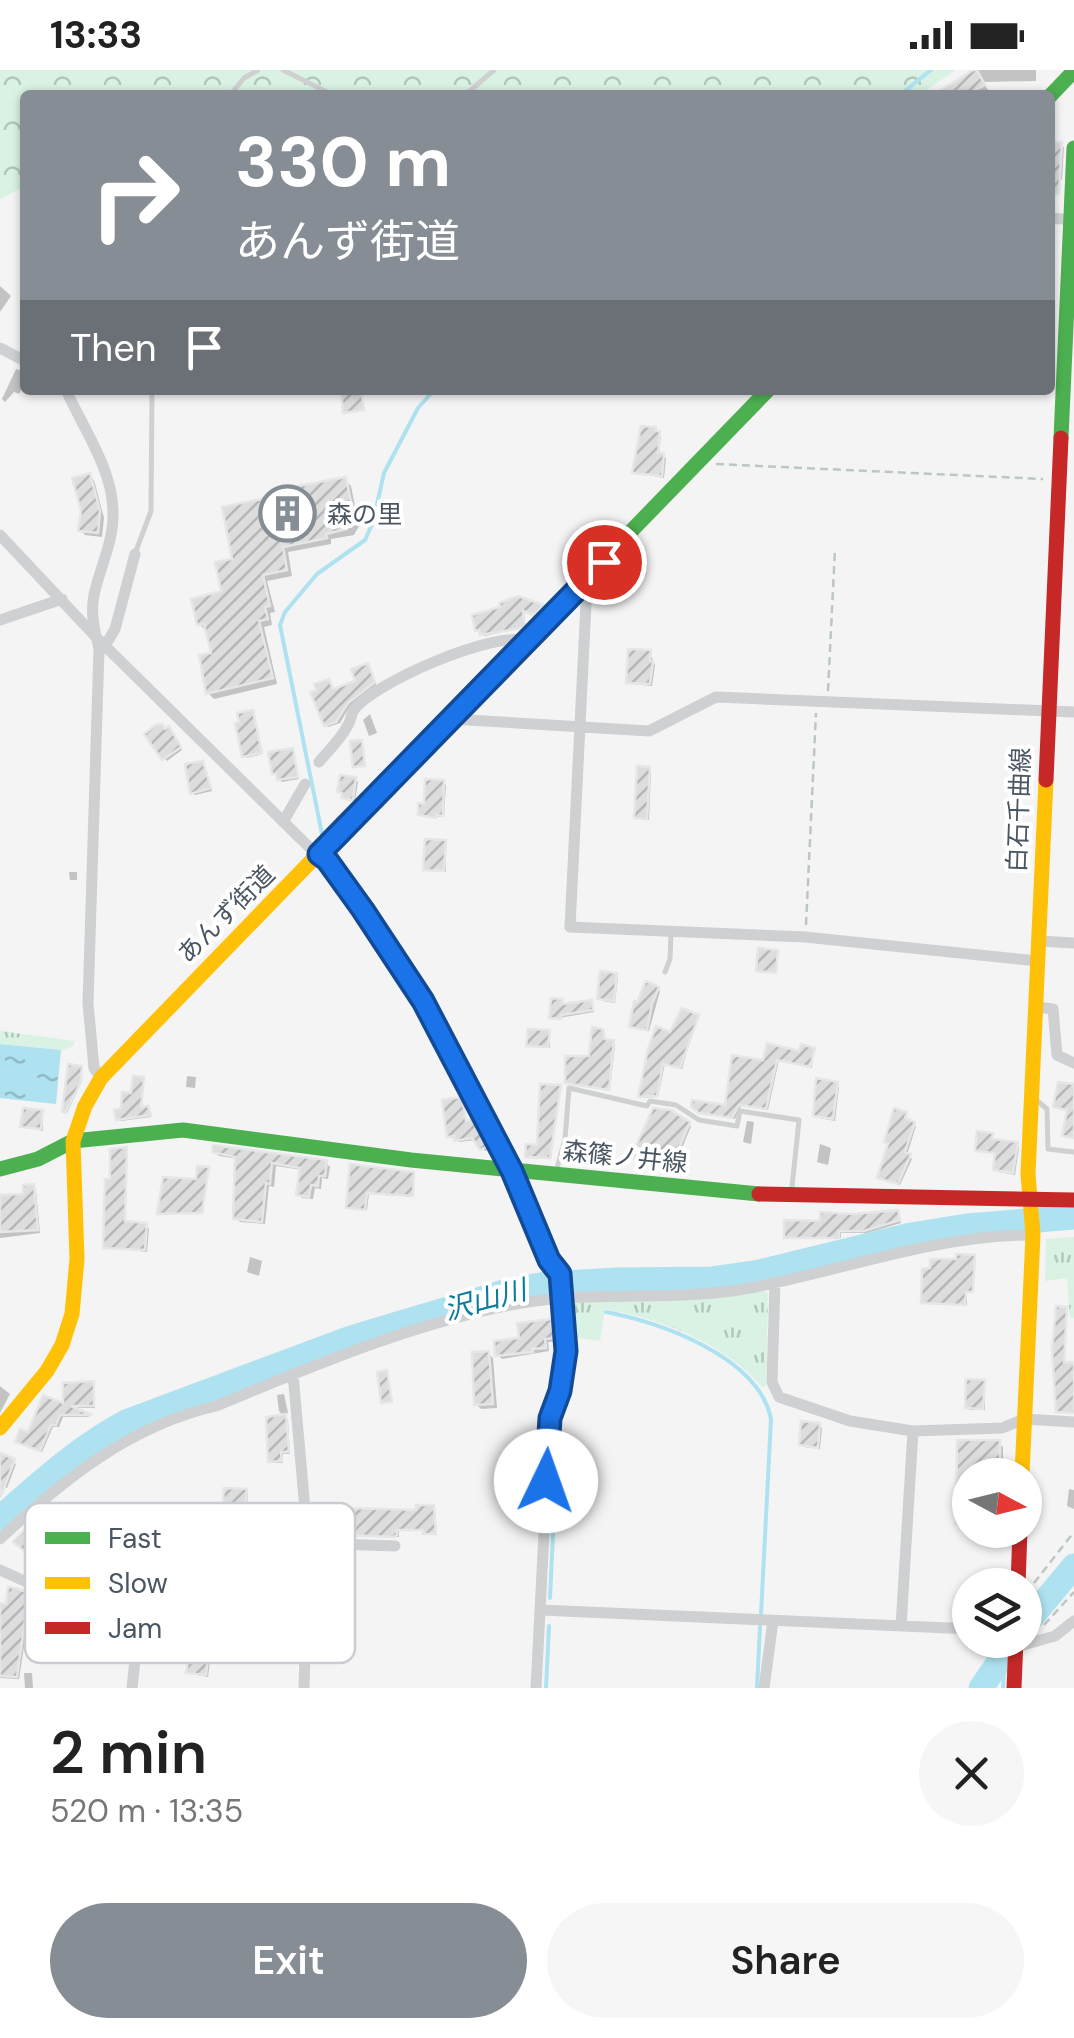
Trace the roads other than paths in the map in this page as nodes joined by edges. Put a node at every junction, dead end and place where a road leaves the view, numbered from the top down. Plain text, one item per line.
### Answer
1 (258, 70) edge
2 (283, 70) edge
3 (494, 70) edge
4 (1074, 71) edge
5 (234, 90) edge
6 (323, 90) edge
7 (471, 90) edge
8 (1055, 91) edge
9 (1074, 148) edge
10 (1072, 220) edge
11 (68, 395) edge
12 (152, 395) edge
13 (763, 395) edge
14 (0, 535) edge
15 (135, 554) joint
16 (580, 586) junction
17 (62, 600) junction
18 (0, 620) edge
19 (101, 641) junction
20 (526, 641) junction
21 (1047, 711) junction
22 (1074, 712) edge
23 (451, 719) junction
24 (582, 727) junction
25 (319, 762) dead end
26 (305, 784) dead end
27 (283, 822) junction
28 (319, 854) junction
29 (671, 932) junction
30 (1039, 940) junction
31 (1074, 942) edge
32 (1038, 960) junction
33 (665, 972) dead end
34 (1036, 1007) junction
35 (1074, 1063) edge
36 (100, 1078) junction
37 (1032, 1096) junction
38 (73, 1141) junction
39 (1074, 1152) edge
40 (0, 1169) edge
41 (512, 1171) junction
42 (555, 1175) junction
43 (792, 1187) dead end
44 (1074, 1200) edge
45 (1032, 1202) junction
46 (1033, 1234) junction
47 (775, 1282) junction
48 (560, 1296) junction
49 (294, 1374) junction
50 (1024, 1419) junction
51 (1074, 1422) edge
52 (0, 1428) edge
53 (914, 1431) junction
54 (1023, 1458) edge
55 (38, 1503) edge
56 (305, 1503) edge
57 (25, 1515) edge
58 (0, 1539) edge
59 (355, 1545) edge
60 (395, 1546) dead end
61 (0, 1570) edge
62 (25, 1581) edge
63 (541, 1610) junction
64 (773, 1621) junction
65 (1074, 1621) edge
66 (901, 1626) junction
67 (952, 1628) edge
68 (1042, 1639) edge
69 (1018, 1658) edge
70 (135, 1663) edge
71 (132, 1688) edge
72 (536, 1688) edge
73 (764, 1688) edge
74 (1014, 1688) edge

1 - 5 lane
2 - 6 lane
3 - 7 lane
4 - 8 main road
9 - 10 main road, 白石千曲線
10 - 21 main road, 白石千曲線
11 - 19 street
12 - 15 lane
13 - 16 main road, あんず街道
14 - 17 street
15 - 19 street
16 - 20 main road, あんず街道
16 - 24 street
17 - 18 street
17 - 19 street
19 - 27 street
19 - 36 street
20 - 23 main road, あんず街道
20 - 25 street
21 - 22 street
21 - 24 street
21 - 30 main road, 白石千曲線
23 - 24 street
23 - 28 main road, あんず街道
24 - 29 street
26 - 27 street
27 - 28 street
28 - 36 main road, あんず街道
28 - 41 street
29 - 32 street
29 - 33 lane
30 - 31 street
30 - 32 main road, 白石千曲線
32 - 34 main road, 白石千曲線
34 - 35 street
34 - 37 main road, 白石千曲線
36 - 38 main road, あんず街道
37 - 39 lane
37 - 45 main road, 白石千曲線
38 - 40 main road, 森篠ノ井線
38 - 41 main road, 森篠ノ井線
38 - 52 main road
41 - 42 main road, 森篠ノ井線
41 - 48 street
42 - 43 lane
42 - 45 main road, 森篠ノ井線
44 - 45 main road, 森篠ノ井線
45 - 46 main road, 白石千曲線
46 - 47 street
46 - 50 main road, 白石千曲線
47 - 48 street
47 - 53 street
48 - 49 street
48 - 63 street
49 - 55 street
49 - 56 street
50 - 51 street
50 - 53 street
50 - 54 main road, 白石千曲線
53 - 66 street
57 - 58 street
59 - 60 street
61 - 62 street
63 - 64 street
63 - 72 street
64 - 66 street
64 - 73 street
65 - 68 street
66 - 67 street
69 - 74 main road
70 - 71 street

